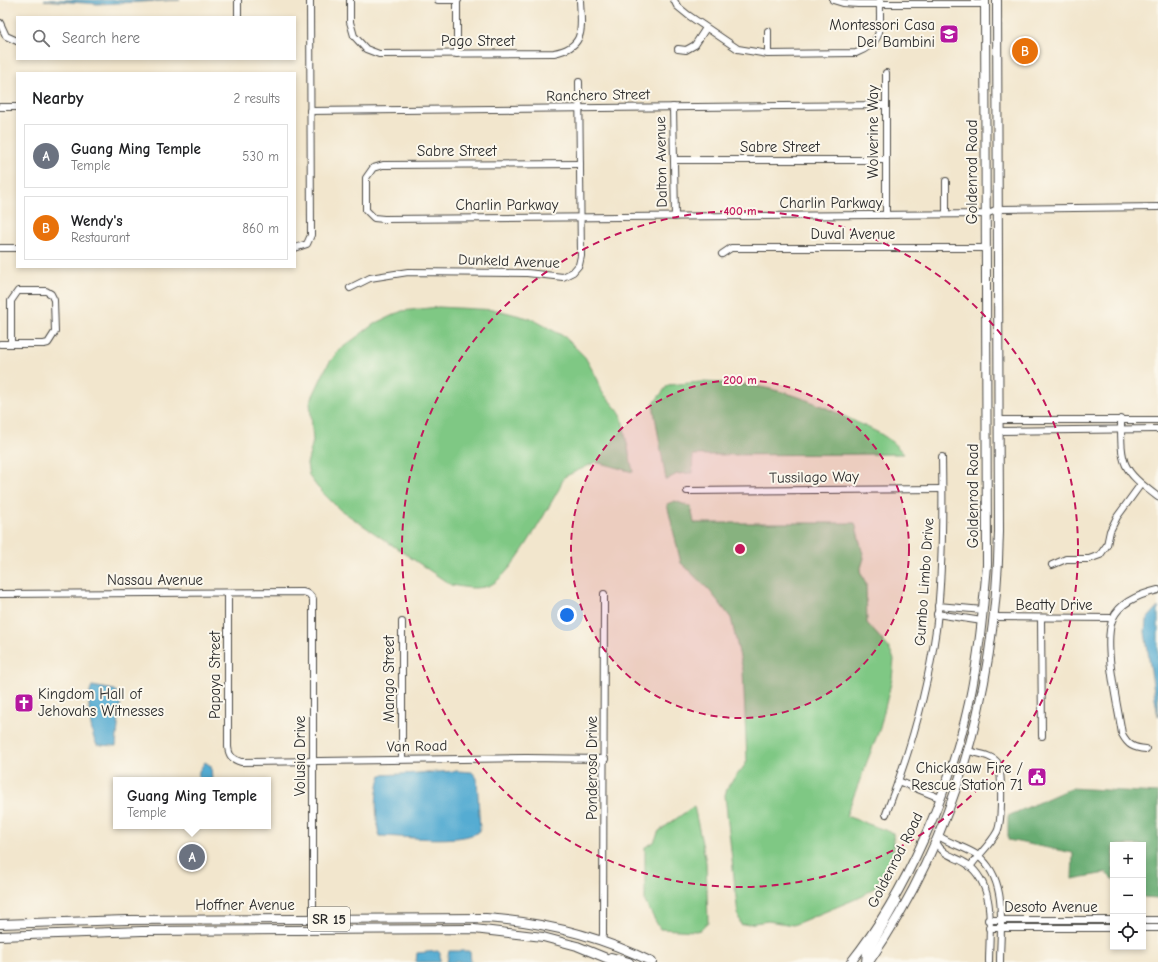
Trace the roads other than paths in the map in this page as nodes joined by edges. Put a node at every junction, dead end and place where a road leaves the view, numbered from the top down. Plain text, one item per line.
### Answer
1 (238, 0) edge
2 (310, 0) edge
3 (350, 0) edge
4 (438, 0) edge
5 (458, 0) edge
6 (580, 0) edge
7 (674, 0) edge
8 (833, 0) edge
9 (996, 1) edge
10 (880, 2) edge
11 (985, 2) edge
12 (238, 16) edge
13 (0, 23) edge
14 (706, 28) junction
15 (768, 31) dead end
16 (16, 41) edge
17 (678, 49) dead end
18 (457, 54) junction
19 (768, 54) junction
20 (997, 62) junction
21 (886, 73) dead end
22 (579, 82) dead end
23 (886, 105) junction
24 (0, 107) edge
25 (16, 107) edge
26 (674, 107) junction
27 (579, 108) junction
28 (310, 111) junction
29 (674, 160) junction
30 (886, 160) junction
31 (580, 164) junction
32 (946, 181) dead end
33 (1158, 207) edge
34 (998, 209) junction
35 (946, 214) junction
36 (986, 214) junction
37 (886, 215) junction
38 (675, 217) junction
39 (580, 218) junction
40 (384, 219) joint
41 (0, 248) edge
42 (16, 248) edge
43 (296, 248) edge
44 (986, 248) junction
45 (722, 254) dead end
46 (350, 288) dead end
47 (0, 344) edge
48 (11, 344) junction
49 (986, 401) junction
50 (1121, 419) junction
51 (998, 420) junction
52 (1158, 420) edge
53 (987, 426) junction
54 (1121, 429) junction
55 (1158, 429) edge
56 (998, 431) junction
57 (942, 456) dead end
58 (1142, 484) junction
59 (942, 489) junction
60 (687, 492) dead end
61 (1158, 497) edge
62 (999, 532) junction
63 (1052, 565) dead end
64 (1158, 590) edge
65 (228, 593) junction
66 (0, 594) edge
67 (309, 594) joint
68 (604, 594) dead end
69 (938, 606) junction
70 (957, 608) junction
71 (983, 610) junction
72 (938, 614) junction
73 (995, 617) junction
74 (956, 618) junction
75 (1041, 618) junction
76 (1113, 618) junction
77 (982, 621) junction
78 (402, 622) dead end
79 (1042, 736) dead end
80 (1146, 749) dead end
81 (968, 751) junction
82 (231, 757) joint
83 (402, 759) junction
84 (605, 759) junction
85 (313, 761) junction
86 (898, 781) junction
87 (940, 798) junction
88 (886, 814) dead end
89 (934, 814) junction
90 (937, 839) junction
91 (978, 856) junction
92 (970, 866) junction
93 (899, 889) junction
94 (394, 918) junction
95 (313, 919) junction
96 (136, 920) junction
97 (215, 920) junction
98 (988, 920) junction
99 (1000, 920) junction
100 (1110, 920) edge
101 (1146, 920) edge
102 (1158, 920) edge
103 (0, 924) edge
104 (989, 928) junction
105 (1000, 928) junction
106 (1110, 928) edge
107 (1146, 928) edge
108 (1158, 928) edge
109 (327, 930) junction
110 (176, 931) junction
111 (258, 931) junction
112 (95, 933) junction
113 (0, 936) edge
114 (602, 941) junction
115 (577, 946) junction
116 (854, 961) edge
117 (616, 962) edge
118 (629, 962) edge
119 (641, 962) edge
120 (652, 962) edge
121 (866, 962) edge
122 (869, 962) edge
123 (989, 962) edge
124 (1000, 962) edge

1 - 12 street
2 - 28 street
3 - 18 street, Pago Street
4 - 5 street
5 - 18 street
6 - 18 street, Pago Street
7 - 14 street
8 - 10 street
9 - 20 main road, Goldenrod Road
10 - 11 street
10 - 19 street
11 - 20 main road
11 - 36 main road, Goldenrod Road
13 - 16 street
14 - 17 street
14 - 19 street
15 - 19 street
20 - 34 main road, Goldenrod Road
21 - 23 street, Wolverine Way
22 - 27 street, Dunkeld Avenue
23 - 26 street, Ranchero Street
23 - 30 street, Wolverine Way
24 - 25 street
26 - 27 street, Ranchero Street
26 - 29 street, Dalton Avenue
27 - 28 street, Ranchero Street
27 - 31 street, Dunkeld Avenue
28 - 43 street
29 - 30 street, Sabre Street
29 - 38 street, Dalton Avenue
30 - 37 street, Wolverine Way
31 - 39 street, Dunkeld Avenue
31 - 40 street, Sabre Street
32 - 35 street
33 - 34 street, Charlin Parkway
34 - 36 street, Charlin Parkway
34 - 51 main road, Goldenrod Road
35 - 36 street, Charlin Parkway
35 - 37 street, Charlin Parkway
36 - 44 main road, Goldenrod Road
37 - 38 street, Charlin Parkway
38 - 39 street, Charlin Parkway
39 - 40 street, Charlin Parkway
39 - 46 street, Dunkeld Avenue
41 - 42 street
44 - 45 street, Duval Avenue
44 - 49 main road, Goldenrod Road
47 - 48 street
48 - 48 street
49 - 53 main road, Goldenrod Road
49 - 56 main road
50 - 51 street
50 - 52 street
50 - 54 street
51 - 56 main road, Goldenrod Road
53 - 62 main road
53 - 71 main road, Goldenrod Road
54 - 55 street
54 - 56 street
54 - 58 street
56 - 62 main road, Goldenrod Road
57 - 59 street, Gumbo Limbo Drive
58 - 61 street
58 - 63 street
59 - 60 street, Tussilago Way
59 - 69 street, Gumbo Limbo Drive
62 - 73 main road, Goldenrod Road
64 - 76 street
65 - 66 street, Nassau Avenue
65 - 67 street, Nassau Avenue
65 - 82 street, Papaya Street
67 - 85 street, Volusia Drive
68 - 84 street, Ponderosa Drive
69 - 70 street
69 - 72 street, Gumbo Limbo Drive
70 - 71 street
70 - 74 street
71 - 77 main road, Goldenrod Road
72 - 74 street
72 - 86 street, Gumbo Limbo Drive
73 - 75 street, Beatty Drive
73 - 81 main road, Goldenrod Road
74 - 77 street
75 - 76 street, Beatty Drive
75 - 79 street
76 - 80 street
77 - 87 main road, Goldenrod Road
78 - 83 street, Mango Street
81 - 90 main road, Goldenrod Road
81 - 91 street
82 - 85 street, Van Road
83 - 84 street, Van Road
83 - 85 street, Van Road
84 - 114 street, Ponderosa Drive
85 - 95 street, Volusia Drive
86 - 87 street
86 - 88 street, Gumbo Limbo Drive
87 - 89 main road, Goldenrod Road
89 - 90 main road
89 - 93 main road, Goldenrod Road
90 - 91 street
90 - 92 street
90 - 122 main road, Goldenrod Road
91 - 92 street
91 - 99 street
92 - 98 street
93 - 116 main road, Goldenrod Road
93 - 121 main road
94 - 95 main road, Hoffner Avenue / SR 15
94 - 109 main road
94 - 114 main road, Hoffner Avenue / SR 15
95 - 97 main road, Hoffner Avenue / SR 15
95 - 111 main road
96 - 97 main road, Hoffner Avenue / SR 15
96 - 103 main road, Hoffner Avenue / SR 15
96 - 112 main road
97 - 110 main road
98 - 99 street, Desoto Avenue
98 - 104 street
99 - 100 street, Desoto Avenue
99 - 105 street
101 - 102 street
104 - 105 street, Desoto Avenue
104 - 123 street
105 - 106 street, Desoto Avenue
105 - 124 street
107 - 108 street
109 - 111 main road, Hoffner Avenue / SR 15
109 - 115 main road, Hoffner Avenue / SR 15
110 - 111 main road, Hoffner Avenue / SR 15
110 - 112 main road, Hoffner Avenue / SR 15
112 - 113 main road, Hoffner Avenue / SR 15
114 - 120 main road, Hoffner Avenue / SR 15
115 - 117 main road, Hoffner Avenue / SR 15
115 - 118 main road
119 - 120 main road

